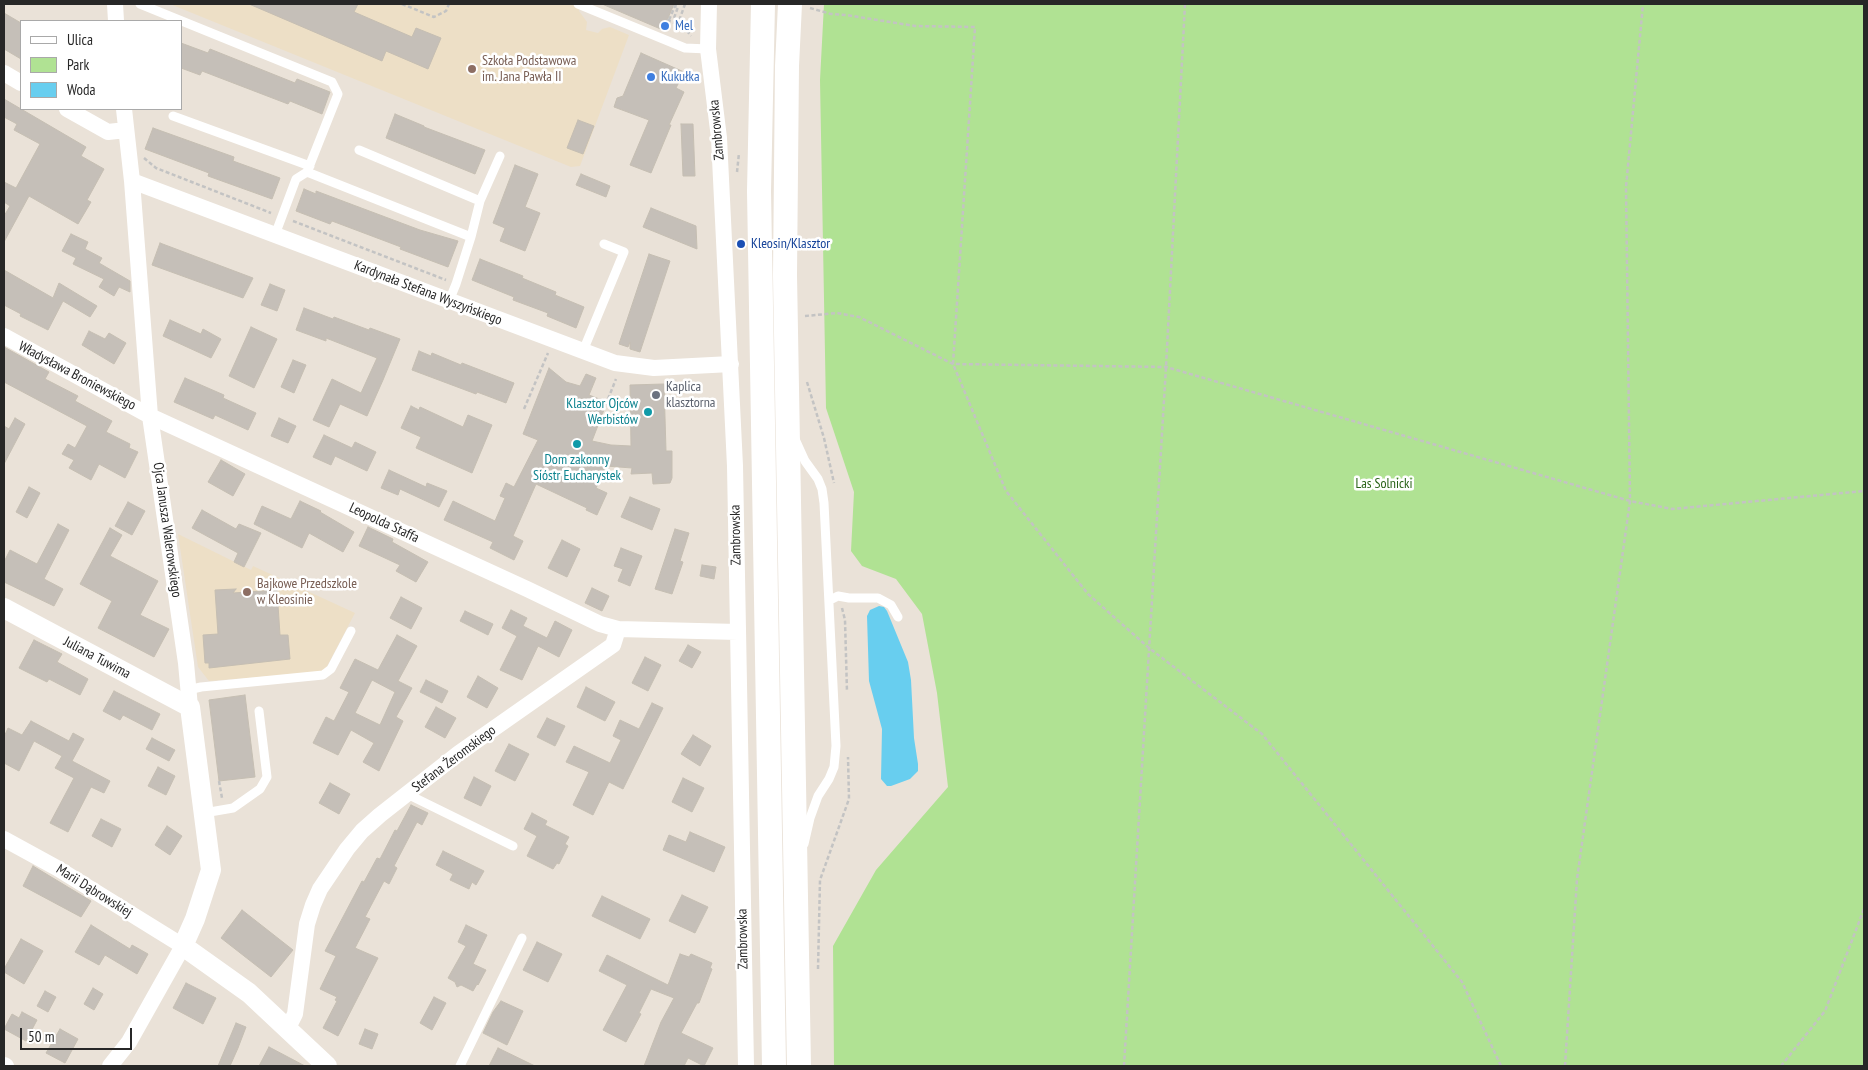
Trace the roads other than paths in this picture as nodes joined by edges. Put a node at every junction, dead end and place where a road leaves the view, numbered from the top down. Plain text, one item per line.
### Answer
1 (115, 4) edge
2 (140, 4) edge
3 (578, 4) edge
4 (709, 4) edge
5 (763, 4) edge
6 (798, 5) edge
7 (116, 20) edge
8 (179, 20) edge
9 (182, 21) edge
10 (708, 49) junction
11 (4, 73) edge
12 (20, 82) edge
13 (69, 110) edge
14 (124, 110) edge
15 (173, 116) dead end
16 (126, 130) junction
17 (359, 150) dead end
18 (500, 156) dead end
19 (309, 169) junction
20 (132, 181) junction
21 (480, 202) junction
22 (275, 235) junction
23 (471, 237) junction
24 (604, 244) dead end
25 (449, 302) junction
26 (4, 336) edge
27 (582, 351) junction
28 (731, 364) junction
29 (150, 416) junction
30 (787, 419) junction
31 (830, 600) junction
32 (4, 608) edge
33 (898, 617) dead end
34 (618, 629) junction
35 (351, 632) dead end
36 (738, 632) junction
37 (189, 698) junction
38 (259, 711) dead end
39 (407, 794) junction
40 (204, 813) junction
41 (4, 839) edge
42 (513, 846) dead end
43 (796, 884) junction
44 (522, 938) dead end
45 (183, 946) junction
46 (288, 1028) junction
47 (319, 1064) edge
48 (110, 1066) edge
49 (460, 1066) edge
50 (746, 1066) edge
51 (774, 1066) edge
52 (799, 1066) edge

1 - 7 street
2 - 8 lane
3 - 10 lane
4 - 10 street, Zambrowska
5 - 51 main road, Zambrowska
6 - 30 main road
9 - 19 lane
10 - 28 street, Zambrowska
11 - 12 street
13 - 16 street
14 - 16 street, Ojca Janusza Walerowskiego
15 - 19 lane
16 - 20 street, Ojca Janusza Walerowskiego
17 - 21 lane
18 - 21 lane
19 - 22 lane
19 - 23 lane
20 - 22 street, Kardynała Stefana Wyszyńskiego
20 - 29 street, Ojca Janusza Walerowskiego
21 - 23 lane
22 - 25 street, Kardynała Stefana Wyszyńskiego
23 - 25 lane
24 - 27 lane
25 - 27 street, Kardynała Stefana Wyszyńskiego
26 - 29 street, Władysława Broniewskiego
27 - 28 street, Kardynała Stefana Wyszyńskiego
28 - 36 street, Zambrowska
29 - 34 street, Leopolda Staffa
29 - 37 street, Ojca Janusza Walerowskiego
30 - 31 lane
30 - 43 main road
31 - 33 lane
31 - 43 lane
32 - 37 street, Juliana Tuwima
34 - 36 street
34 - 39 street, Stefana Żeromskiego
35 - 37 lane
36 - 50 street, Zambrowska
37 - 40 street, Ojca Janusza Walerowskiego
38 - 40 lane
39 - 42 lane
39 - 46 street, Stefana Żeromskiego
40 - 45 street, Ojca Janusza Walerowskiego
41 - 45 street, Marii Dąbrowskiej
43 - 52 main road
44 - 49 lane
45 - 46 street
45 - 48 street
46 - 47 street

